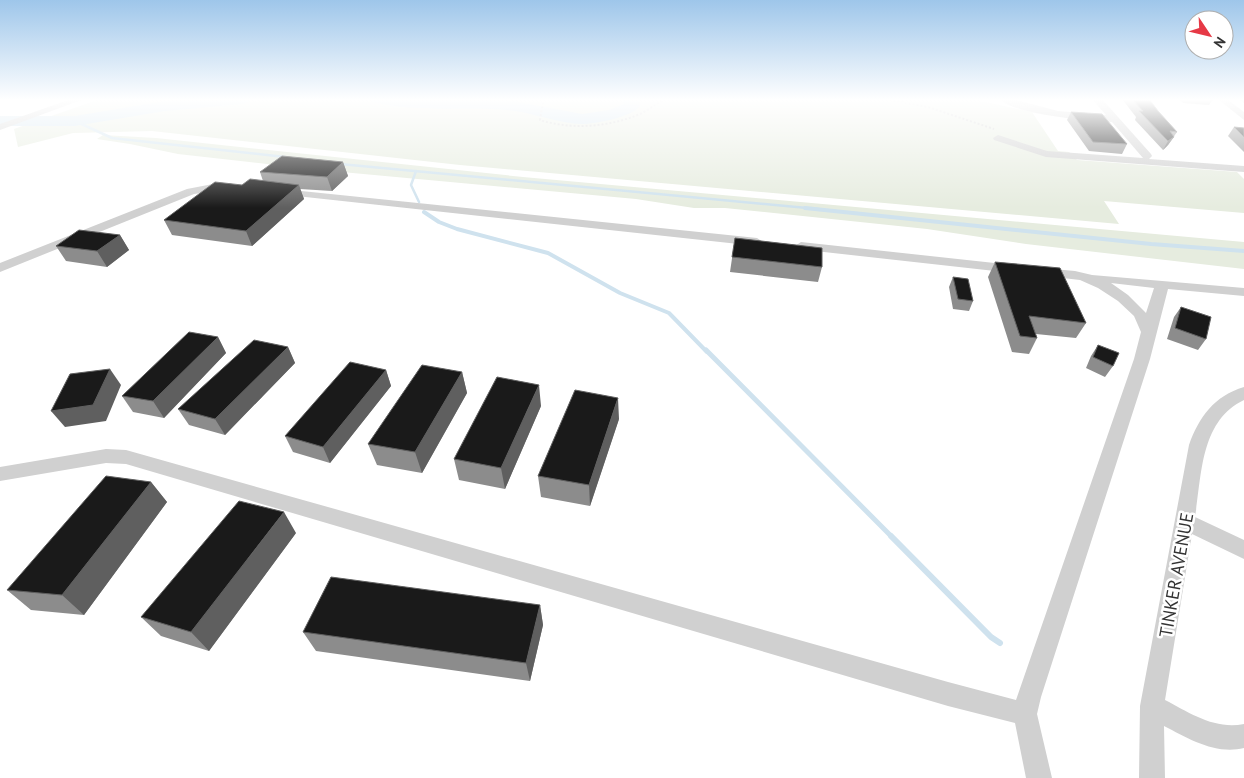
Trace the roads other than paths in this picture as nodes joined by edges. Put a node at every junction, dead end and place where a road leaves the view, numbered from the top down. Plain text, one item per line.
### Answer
1 (1001, 135) edge
2 (1129, 135) edge
3 (1147, 156) dead end
4 (1244, 169) edge
5 (246, 188) edge
6 (264, 190) edge
7 (772, 243) edge
8 (792, 245) edge
9 (0, 268) edge
10 (1084, 277) junction
11 (1162, 285) junction
12 (1239, 292) edge
13 (1244, 305) edge
14 (1148, 332) junction
15 (1244, 392) edge
16 (0, 474) edge
17 (1186, 522) junction
18 (1244, 550) edge
19 (1152, 706) junction
20 (1025, 714) junction
21 (1244, 736) edge
22 (1039, 778) edge
23 (1152, 778) edge

1 - 4 street
2 - 3 street
5 - 9 street
6 - 7 street
8 - 10 street
10 - 11 street
10 - 14 street
11 - 12 street
11 - 14 street
12 - 13 street
14 - 20 street
15 - 17 street, TINKER AVENUE
16 - 20 lane
17 - 18 street
17 - 19 street, TINKER AVENUE
19 - 21 street
19 - 23 street, TINKER AVENUE
20 - 22 street

